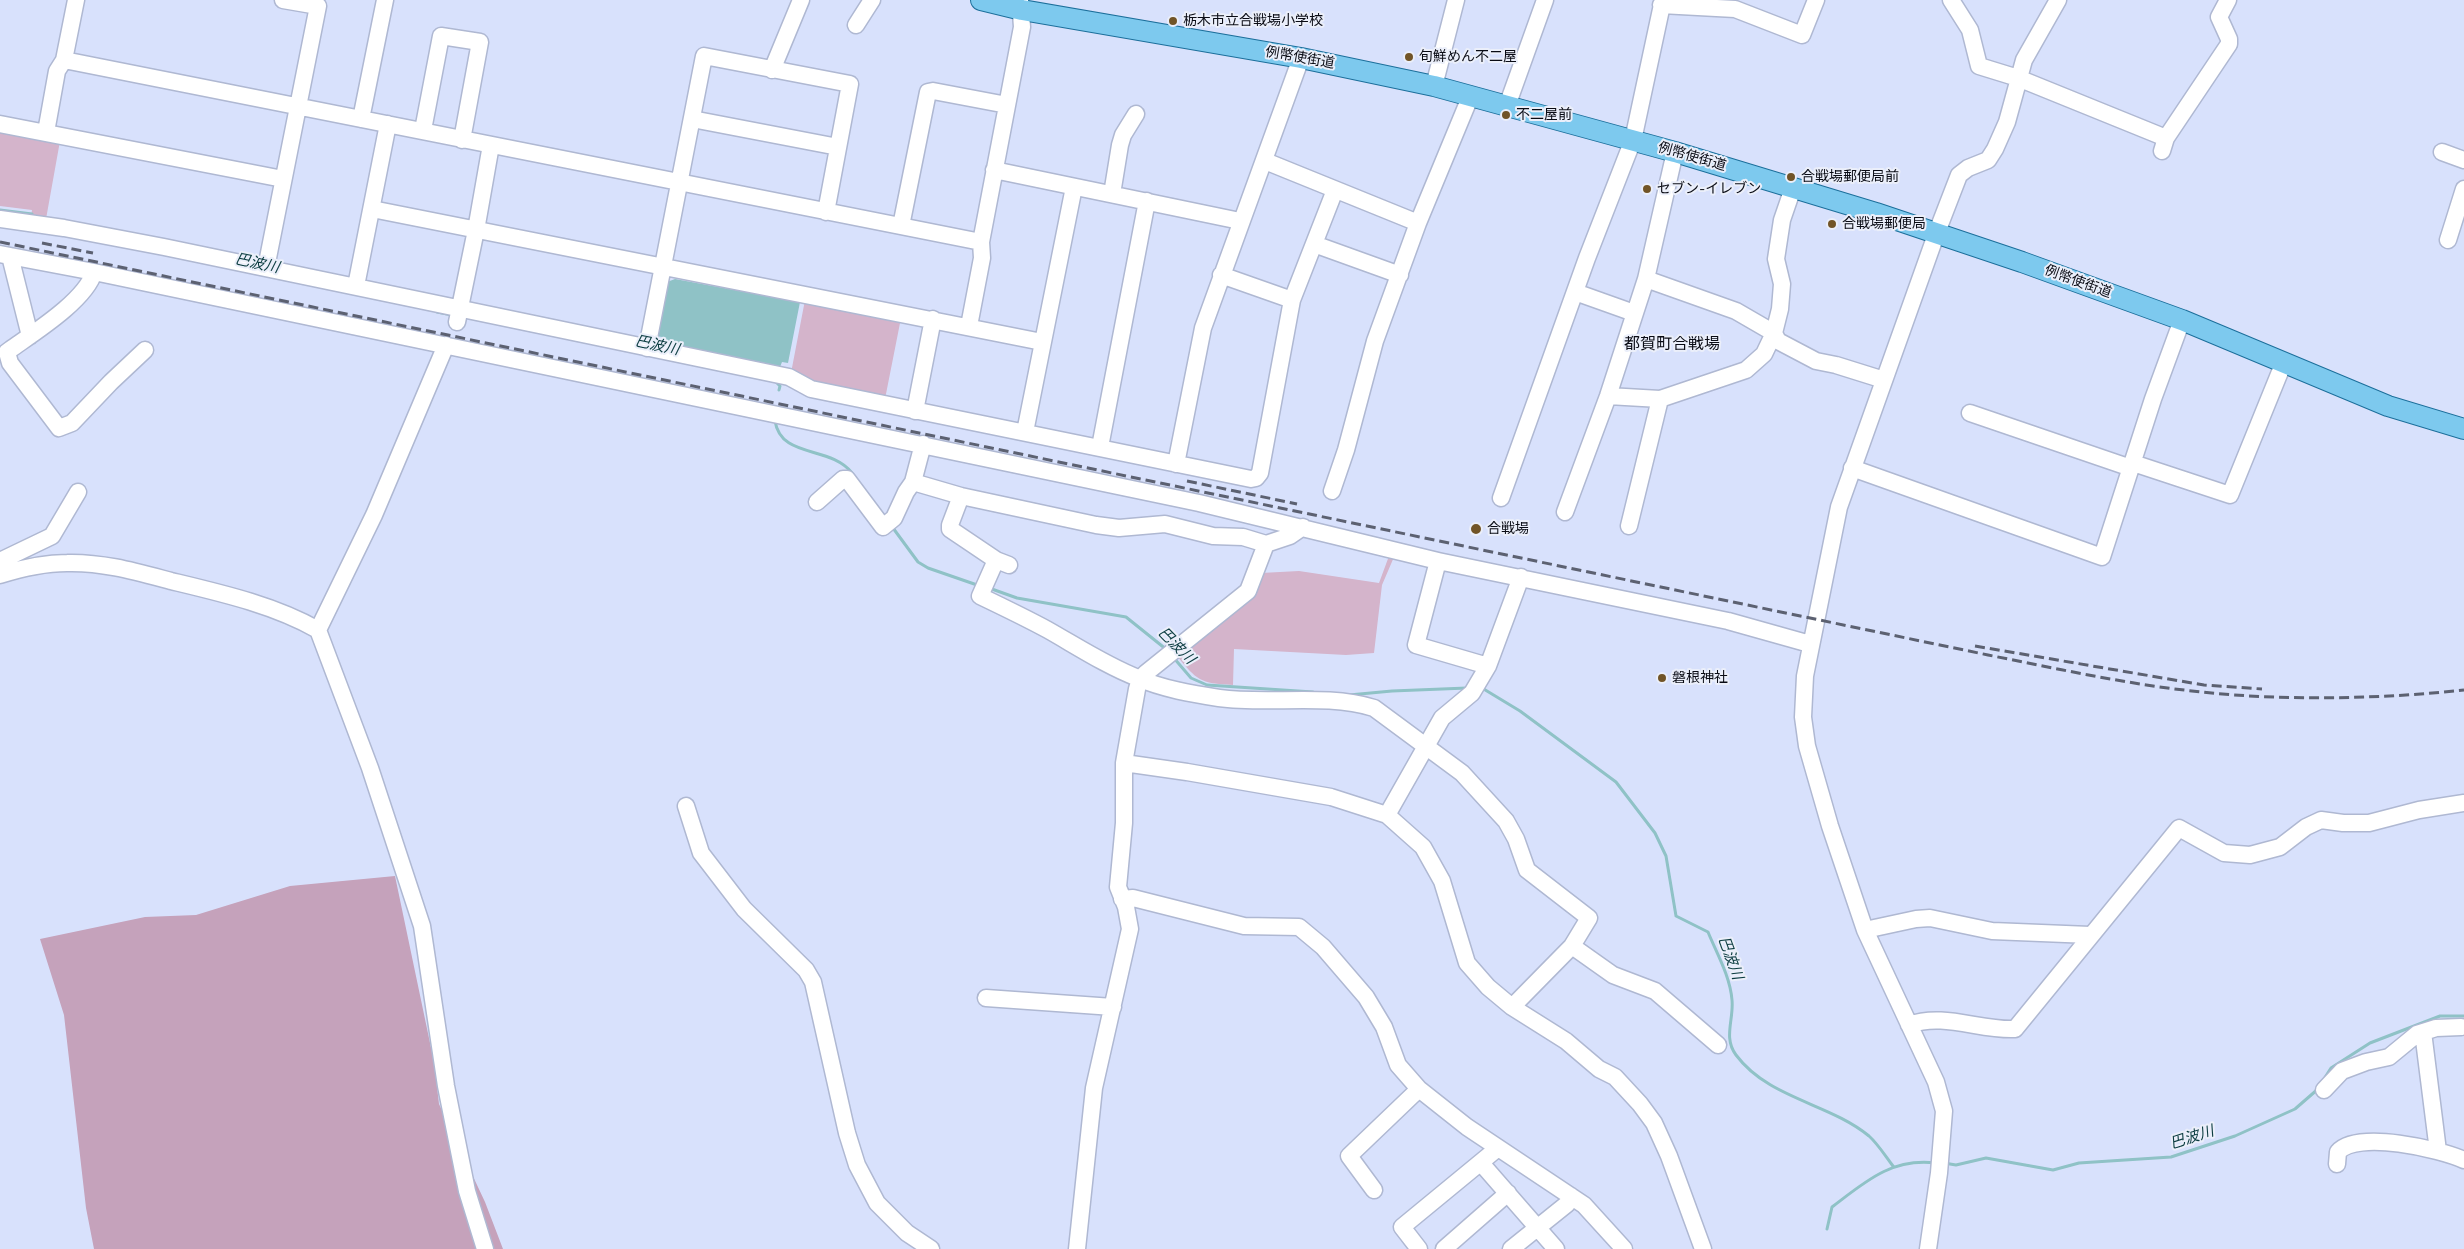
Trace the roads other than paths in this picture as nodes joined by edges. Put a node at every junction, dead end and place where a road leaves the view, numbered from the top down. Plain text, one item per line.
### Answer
1 (76, 0) edge
2 (283, 0) edge
3 (385, 0) edge
4 (801, 0) edge
5 (872, 0) edge
6 (981, 0) edge
7 (1456, 0) edge
8 (1544, 0) edge
9 (1816, 0) edge
10 (1951, 0) edge
11 (2058, 0) edge
12 (2228, 0) edge
13 (1662, 3) edge
14 (1021, 5) edge
15 (856, 25) dead end
16 (1301, 58) junction
17 (64, 60) junction
18 (772, 70) junction
19 (2018, 78) junction
20 (1434, 86) junction
21 (1471, 95) junction
22 (1007, 105) junction
23 (297, 106) junction
24 (1508, 106) junction
25 (1136, 114) dead end
26 (361, 119) junction
27 (692, 119) junction
28 (0, 124) edge
29 (388, 124) junction
30 (423, 130) junction
31 (46, 132) junction
32 (462, 140) junction
33 (1633, 140) junction
34 (491, 145) junction
35 (838, 147) junction
36 (1675, 152) junction
37 (2442, 152) dead end
38 (2464, 160) edge
39 (1265, 161) junction
40 (994, 170) junction
41 (283, 178) junction
42 (680, 183) junction
43 (1074, 187) junction
44 (1793, 188) junction
45 (2464, 189) edge
46 (1335, 190) junction
47 (1112, 194) junction
48 (1147, 201) junction
49 (372, 210) junction
50 (826, 212) junction
51 (0, 219) edge
52 (1240, 221) junction
53 (1418, 223) junction
54 (901, 226) junction
55 (476, 230) junction
56 (1937, 232) junction
57 (2454, 237) edge
58 (981, 242) junction
59 (1314, 244) junction
60 (5, 255) edge
61 (663, 267) junction
62 (266, 268) junction
63 (94, 272) junction
64 (1221, 275) junction
65 (1400, 275) junction
66 (1646, 279) junction
67 (356, 286) junction
68 (1575, 292) junction
69 (1292, 300) junction
70 (1634, 313) junction
71 (458, 315) junction
72 (933, 319) junction
73 (2182, 320) junction
74 (969, 326) junction
75 (1774, 333) junction
76 (30, 336) junction
77 (1042, 342) junction
78 (446, 345) junction
79 (647, 348) junction
80 (145, 350) dead end
81 (2284, 362) junction
82 (1884, 380) junction
83 (1608, 396) junction
84 (1660, 399) junction
85 (915, 411) junction
86 (1970, 413) dead end
87 (2464, 429) edge
88 (1025, 432) junction
89 (923, 444) junction
90 (1100, 447) junction
91 (1176, 464) junction
92 (2132, 466) junction
93 (1852, 468) junction
94 (913, 482) junction
95 (1332, 491) dead end
96 (78, 492) dead end
97 (961, 496) junction
98 (1501, 498) dead end
99 (817, 502) dead end
100 (1565, 512) dead end
101 (1629, 526) dead end
102 (1303, 527) junction
103 (1266, 544) junction
104 (0, 561) edge
105 (1438, 561) junction
106 (0, 574) edge
107 (1521, 577) junction
108 (318, 630) junction
109 (1810, 644) junction
110 (1488, 666) junction
111 (1140, 679) junction
112 (1426, 745) junction
113 (1124, 763) junction
114 (2464, 803) edge
115 (686, 806) dead end
116 (1387, 815) junction
117 (1122, 899) junction
118 (1865, 930) junction
119 (2090, 935) junction
120 (1572, 946) junction
121 (986, 998) dead end
122 (1112, 1007) junction
123 (1512, 1007) junction
124 (1909, 1025) junction
125 (2461, 1027) dead end
126 (2423, 1032) junction
127 (1718, 1046) dead end
128 (1419, 1089) junction
129 (2324, 1090) dead end
130 (1498, 1148) junction
131 (2438, 1150) junction
132 (2464, 1160) edge
133 (1481, 1163) junction
134 (2337, 1164) dead end
135 (1374, 1190) dead end
136 (1508, 1193) junction
137 (1571, 1196) junction
138 (1536, 1228) junction
139 (485, 1249) edge
140 (932, 1249) edge
141 (1077, 1249) edge
142 (1419, 1249) edge
143 (1444, 1249) edge
144 (1511, 1249) edge
145 (1556, 1249) edge
146 (1624, 1249) edge
147 (1703, 1249) edge
148 (1928, 1249) edge

1 - 17 street
2 - 23 street
3 - 26 street
4 - 18 street
5 - 15 street
6 - 14 main road, 例幣使街道
7 - 20 street
8 - 24 street
9 - 13 street
10 - 19 street
11 - 19 street
12 - 19 street
13 - 33 street
14 - 16 main road, 例幣使街道
14 - 22 street
16 - 20 main road, 例幣使街道
16 - 39 street
17 - 23 street
17 - 31 street
18 - 27 street
18 - 35 street
19 - 56 street
20 - 21 main road, 例幣使街道
21 - 24 main road, 例幣使街道
21 - 53 street
22 - 40 street
22 - 54 street
23 - 26 street
23 - 41 street
24 - 33 main road, 例幣使街道
25 - 47 street
26 - 29 street
27 - 35 street
27 - 42 street
28 - 31 street
29 - 30 street
29 - 49 street
30 - 32 street
30 - 32 street
31 - 41 street
32 - 34 street
33 - 36 main road, 例幣使街道
33 - 68 street
34 - 42 street
34 - 55 street
35 - 50 street
36 - 44 main road, 例幣使街道
36 - 66 street
37 - 38 street
39 - 46 street
39 - 52 street
40 - 43 street
40 - 58 street
41 - 62 street
42 - 50 street
42 - 61 street
43 - 47 street
43 - 77 street
44 - 56 main road, 例幣使街道
44 - 75 street
45 - 57 street
46 - 53 street
46 - 59 street
47 - 48 street
48 - 52 street
48 - 90 street
49 - 55 street
49 - 67 street
50 - 54 street
51 - 62 street
52 - 64 street
53 - 65 street
54 - 58 street
55 - 61 street
55 - 71 street
56 - 73 main road, 例幣使街道
56 - 82 street
58 - 74 street
59 - 65 street
59 - 69 street
60 - 63 street
60 - 76 street
61 - 72 street
61 - 79 street
62 - 67 street
63 - 76 street
63 - 78 street
64 - 69 street
64 - 91 street
65 - 95 street
66 - 70 street
66 - 75 street
67 - 71 street
68 - 70 street
68 - 98 street
69 - 91 street
70 - 83 street
71 - 79 street
72 - 74 street
72 - 85 street
73 - 81 main road, 例幣使街道
73 - 92 street
74 - 77 street
75 - 82 street
75 - 84 street
76 - 80 street
77 - 88 street
78 - 89 street
78 - 108 street
79 - 85 street
81 - 87 main road, 例幣使街道
81 - 92 street
82 - 93 street
83 - 84 street
83 - 100 street
84 - 101 street
85 - 88 street
86 - 92 street
88 - 90 street
89 - 94 street
89 - 102 street
90 - 91 street
92 - 93 street
93 - 109 street
94 - 97 street
94 - 99 street
96 - 104 street
97 - 103 street
97 - 111 street
102 - 103 street
102 - 105 street
103 - 111 street
105 - 107 street
105 - 110 street
106 - 108 street
107 - 109 street
107 - 110 street
108 - 139 street
109 - 118 street
110 - 112 street
111 - 112 street
111 - 113 street
112 - 116 street
112 - 120 street
113 - 116 street
113 - 117 street
114 - 119 street
115 - 140 street
116 - 123 street
117 - 122 street
117 - 128 street
118 - 119 street
118 - 124 street
119 - 124 street
120 - 123 street
120 - 127 street
121 - 122 street
122 - 141 street
123 - 147 street
124 - 148 street
125 - 126 street
126 - 129 street
126 - 131 street
128 - 130 street
128 - 135 street
130 - 133 street
130 - 137 street
131 - 132 street
131 - 134 street
133 - 136 street
133 - 142 street
136 - 138 street
136 - 143 street
137 - 138 street
137 - 146 street
138 - 144 street
138 - 145 street

